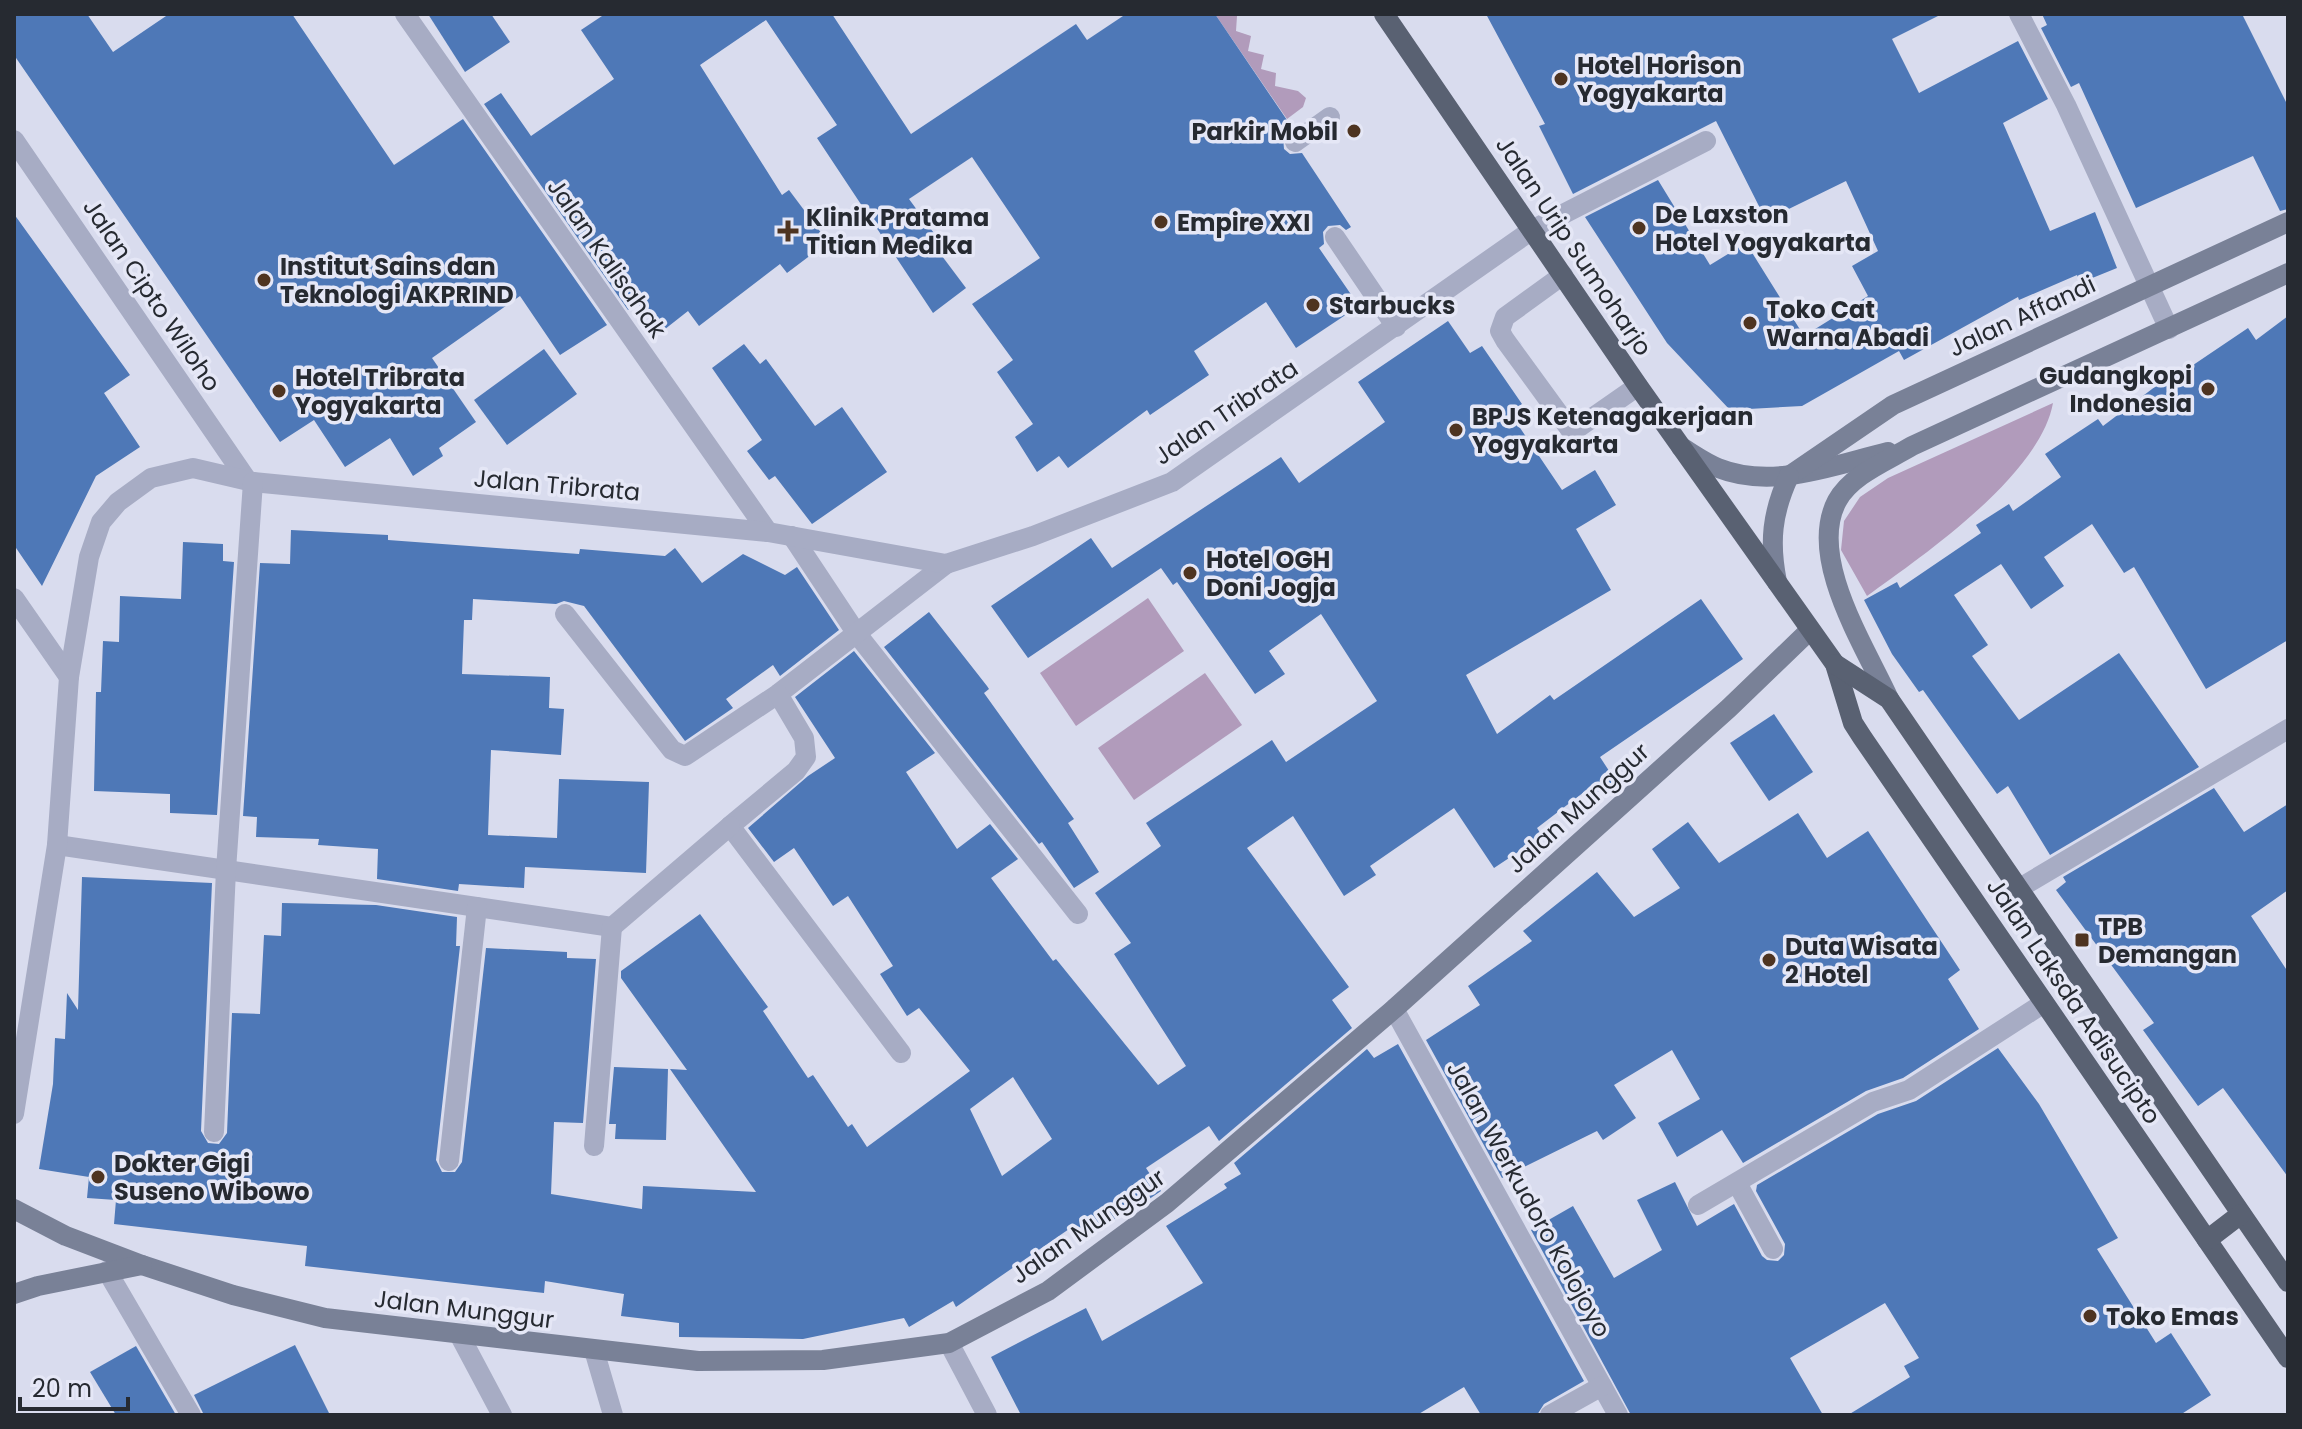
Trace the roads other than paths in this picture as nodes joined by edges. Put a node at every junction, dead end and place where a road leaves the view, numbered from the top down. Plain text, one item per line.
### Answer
1 (405, 14) edge
2 (1384, 14) edge
3 (2019, 14) edge
4 (1330, 117) dead end
5 (14, 140) edge
6 (1706, 141) dead end
7 (1295, 142) dead end
8 (2288, 222) edge
9 (1532, 230) junction
10 (1335, 237) dead end
11 (2288, 273) edge
12 (1563, 275) junction
13 (2147, 287) junction
14 (1396, 327) junction
15 (2169, 329) junction
16 (1638, 386) junction
17 (1912, 446) junction
18 (1681, 447) junction
19 (1789, 476) junction
20 (250, 481) junction
21 (1723, 506) joint
22 (768, 532) junction
23 (792, 536) junction
24 (946, 564) junction
25 (1777, 582) junction
26 (14, 598) edge
27 (565, 614) dead end
28 (1810, 630) junction
29 (857, 634) junction
30 (1835, 664) junction
31 (69, 677) junction
32 (778, 694) junction
33 (1889, 699) junction
34 (2288, 729) edge
35 (730, 826) junction
36 (57, 845) junction
37 (226, 870) junction
38 (2018, 889) junction
39 (477, 907) junction
40 (1078, 914) dead end
41 (612, 927) junction
42 (2044, 1003) junction
43 (1394, 1009) junction
44 (901, 1053) dead end
45 (14, 1114) edge
46 (214, 1132) dead end
47 (594, 1146) dead end
48 (449, 1161) dead end
49 (1737, 1183) junction
50 (1698, 1205) dead end
51 (14, 1209) edge
52 (2241, 1214) junction
53 (2207, 1240) junction
54 (1773, 1249) dead end
55 (142, 1265) junction
56 (107, 1271) junction
57 (2288, 1282) edge
58 (14, 1294) edge
59 (460, 1336) junction
60 (949, 1343) junction
61 (594, 1350) junction
62 (2288, 1358) edge
63 (1602, 1386) junction
64 (191, 1415) edge
65 (502, 1415) edge
66 (613, 1415) edge
67 (987, 1415) edge
68 (1550, 1415) edge
69 (1618, 1415) edge

1 - 22 street, Jalan Kalisahak
2 - 9 main road, Jalan Urip Sumoharjo
3 - 13 street
4 - 7 street
5 - 20 street, Jalan Cipto Wiloho
6 - 9 street, Jalan Tribrata
8 - 13 main road, Jalan Affandi
9 - 12 main road, Jalan Urip Sumoharjo
9 - 14 street, Jalan Tribrata
10 - 14 street
11 - 15 main road
12 - 16 main road, Jalan Urip Sumoharjo
12 - 16 street
13 - 15 street
13 - 19 main road, Jalan Affandi
14 - 24 street, Jalan Tribrata
15 - 17 main road
16 - 18 main road, Jalan Urip Sumoharjo
17 - 19 main road
17 - 33 main road
18 - 19 main road
18 - 21 main road, Jalan Urip Sumoharjo
19 - 25 main road
20 - 22 street, Jalan Tribrata
20 - 31 street, Jalan Tribrata
20 - 37 street
21 - 25 main road, Jalan Laksda Adisucipto
22 - 23 street, Jalan Tribrata
23 - 24 street, Jalan Tribrata
23 - 29 street
24 - 29 street
25 - 28 main road, Jalan Laksda Adisucipto
26 - 31 street
27 - 32 street
28 - 30 main road, Jalan Laksda Adisucipto
28 - 43 main road, Jalan Munggur
29 - 32 street
29 - 40 street
30 - 33 main road, Jalan Laksda Adisucipto
30 - 42 main road, Jalan Laksda Adisucipto
31 - 36 street, Jalan Tribrata
32 - 35 street
33 - 38 main road, Jalan Laksda Adisucipto
34 - 38 street
35 - 41 street
35 - 44 street
36 - 37 street
36 - 45 street, Jalan Tribrata
37 - 39 street
37 - 46 street
38 - 52 main road, Jalan Laksda Adisucipto
39 - 41 street
39 - 48 street
41 - 47 street
42 - 49 street
42 - 53 main road, Jalan Laksda Adisucipto
43 - 60 main road, Jalan Munggur
43 - 63 street, Jalan Werkudoro Kolojoyo
49 - 50 street
49 - 54 street
51 - 55 main road
52 - 53 main road
52 - 57 main road, Jalan Laksda Adisucipto
53 - 62 main road, Jalan Laksda Adisucipto
55 - 56 main road, Jalan Munggur
55 - 59 main road, Jalan Munggur
56 - 58 main road, Jalan Munggur
56 - 64 street
59 - 61 main road, Jalan Munggur
59 - 65 street
60 - 61 main road, Jalan Munggur
60 - 67 street
61 - 66 street
63 - 68 street
63 - 69 street, Jalan Werkudoro Kolojoyo

